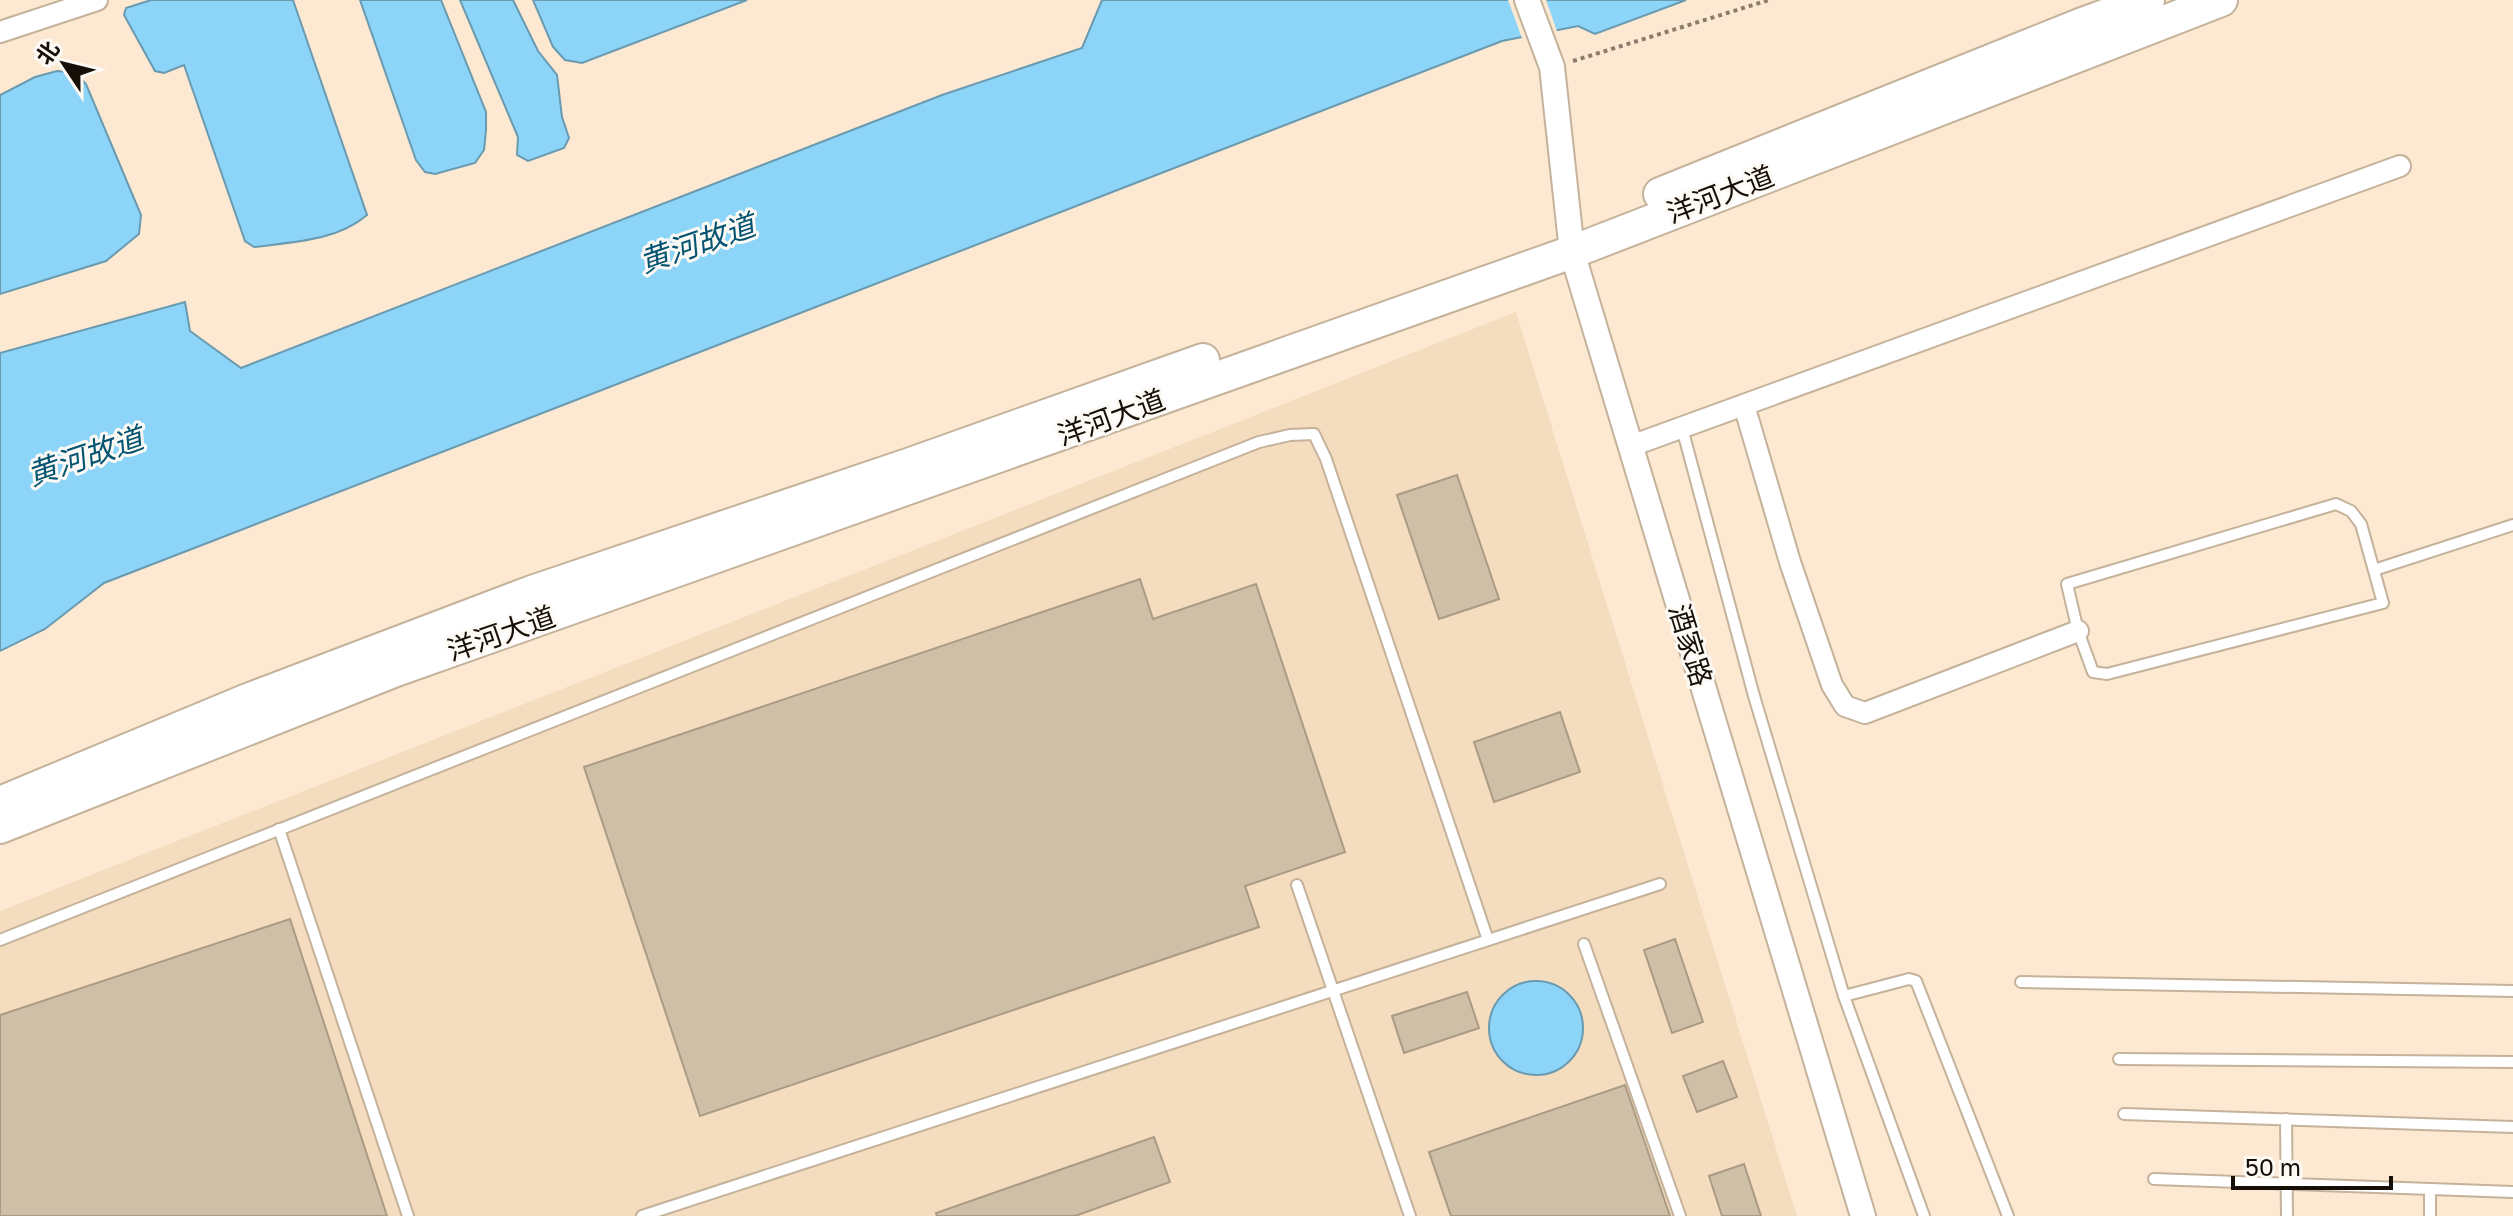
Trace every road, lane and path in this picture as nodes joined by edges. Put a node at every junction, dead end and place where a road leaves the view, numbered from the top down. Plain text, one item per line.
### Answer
1 (97, 0) edge
2 (1527, 0) edge
3 (1769, 0) edge
4 (2148, 0) edge
5 (2221, 0) edge
6 (0, 32) edge
7 (1552, 67) junction
8 (2400, 166) dead end
9 (1571, 241) junction
10 (1744, 405) junction
11 (1682, 428) junction
12 (1631, 446) junction
13 (2513, 525) edge
14 (2374, 570) junction
15 (2078, 631) junction
16 (0, 803) edge
17 (0, 827) edge
18 (279, 829) junction
19 (1660, 884) dead end
20 (1297, 885) dead end
21 (0, 940) edge
22 (1488, 940) junction
23 (1584, 944) dead end
24 (2021, 982) dead end
25 (1332, 990) junction
26 (2513, 991) edge
27 (1844, 996) junction
28 (2119, 1059) dead end
29 (2513, 1062) edge
30 (2124, 1114) dead end
31 (2286, 1119) junction
32 (2513, 1127) edge
33 (2154, 1179) dead end
34 (2285, 1184) junction
35 (2430, 1189) junction
36 (2513, 1192) edge
37 (408, 1216) edge
38 (642, 1216) edge
39 (1410, 1216) edge
40 (1680, 1216) edge
41 (1863, 1216) edge
42 (1924, 1216) edge
43 (2008, 1216) edge
44 (2287, 1216) edge
45 (2430, 1216) edge

1 - 6 street
2 - 7 street, 酒家路
3 - 7 path
4 - 9 main road, 洋河大道
5 - 9 main road, 洋河大道
7 - 9 street, 酒家路
8 - 10 street
9 - 12 street, 酒家路
9 - 16 main road, 洋河大道
9 - 17 main road, 洋河大道
10 - 11 street
10 - 15 street
11 - 12 street
11 - 27 lane
12 - 41 street, 酒家路
13 - 14 lane
14 - 15 lane
14 - 15 lane
18 - 21 lane
18 - 22 lane
18 - 37 lane
19 - 22 lane
20 - 25 lane
22 - 25 lane
23 - 40 lane
24 - 26 lane
25 - 38 lane
25 - 39 lane
27 - 42 lane
27 - 43 lane
28 - 29 lane
30 - 31 lane
31 - 32 lane
31 - 34 lane
33 - 34 lane
34 - 35 lane
34 - 44 lane
35 - 36 lane
35 - 45 lane

